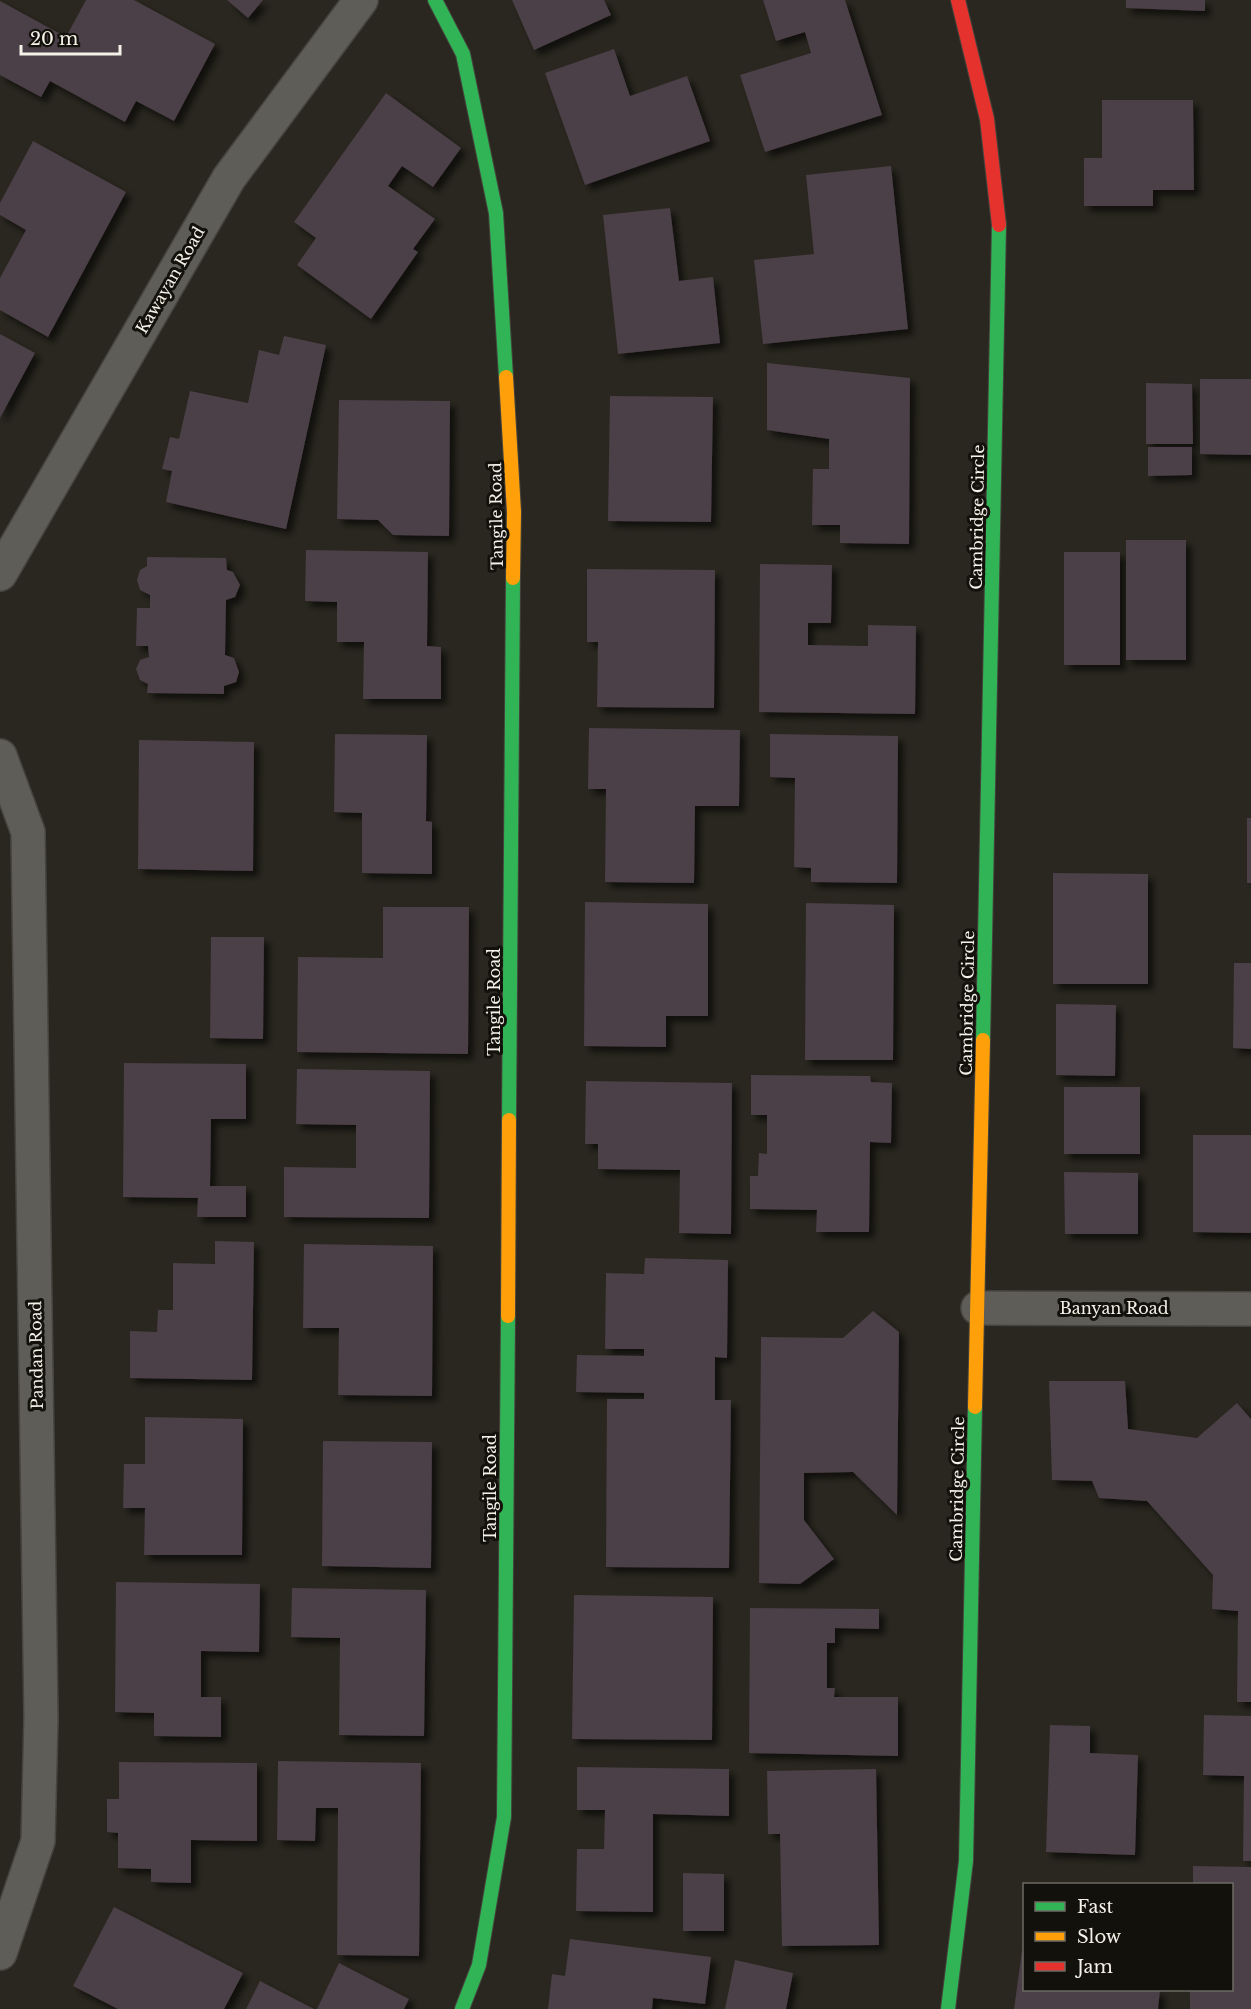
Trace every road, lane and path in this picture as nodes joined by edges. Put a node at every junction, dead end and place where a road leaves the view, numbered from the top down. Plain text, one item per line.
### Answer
1 (361, 0) edge
2 (435, 0) edge
3 (958, 0) edge
4 (0, 574) edge
5 (0, 756) edge
6 (978, 1308) junction
7 (1251, 1309) edge
8 (0, 1953) edge
9 (462, 2009) edge
10 (948, 2009) edge

1 - 4 street, Kawayan Road
2 - 9 street, Tangile Road
3 - 6 street, Cambridge Circle
5 - 8 street, Pandan Road
6 - 7 street, Banyan Road
6 - 10 street, Cambridge Circle

